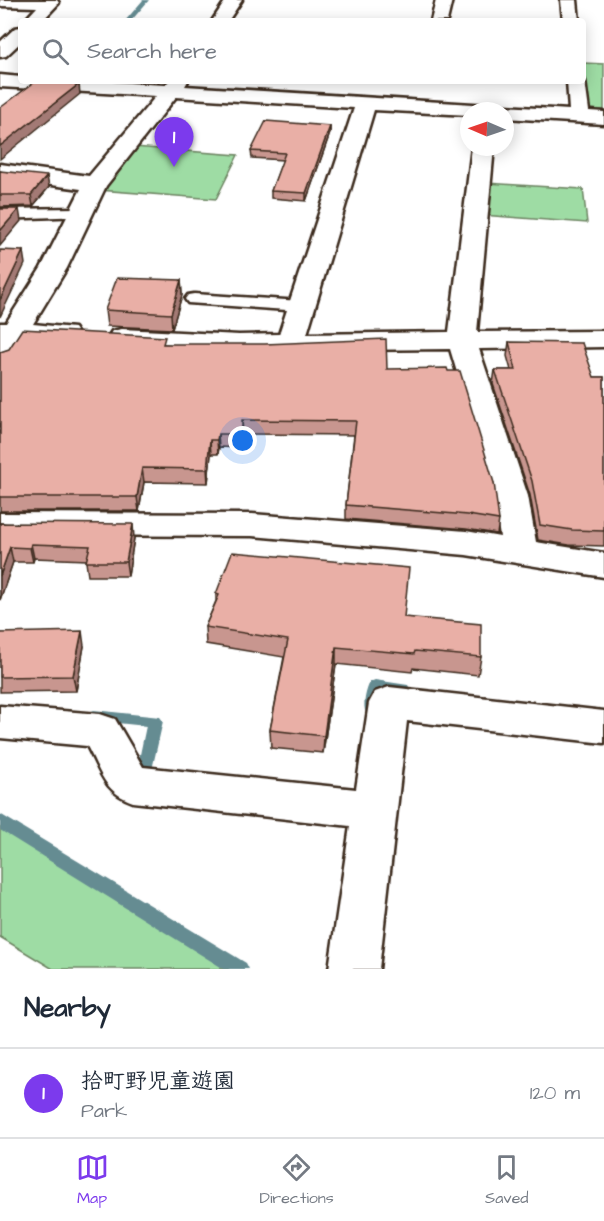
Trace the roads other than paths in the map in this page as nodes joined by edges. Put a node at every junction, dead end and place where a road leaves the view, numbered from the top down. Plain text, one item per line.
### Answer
1 (234, 0) edge
2 (444, 0) edge
3 (569, 0) edge
4 (0, 1) edge
5 (33, 1) edge
6 (35, 18) edge
7 (222, 18) edge
8 (440, 18) edge
9 (571, 18) edge
10 (18, 35) edge
11 (0, 52) edge
12 (0, 81) edge
13 (18, 82) edge
14 (106, 84) edge
15 (576, 84) edge
16 (176, 86) edge
17 (366, 103) junction
18 (460, 106) edge
19 (514, 112) edge
20 (579, 116) junction
21 (604, 118) edge
22 (482, 156) edge
23 (0, 171) edge
24 (95, 184) junction
25 (80, 213) junction
26 (0, 214) edge
27 (194, 299) dead end
28 (302, 306) junction
29 (5, 339) edge
30 (604, 339) edge
31 (462, 341) junction
32 (290, 343) junction
33 (0, 524) edge
34 (520, 552) junction
35 (604, 565) edge
36 (0, 723) edge
37 (604, 727) edge
38 (375, 810) junction
39 (354, 969) edge

1 - 7 street
2 - 8 street
3 - 9 street
4 - 5 street
5 - 6 street
10 - 11 street
12 - 13 street
14 - 16 street
15 - 20 street
16 - 17 street
16 - 24 street
17 - 18 street
17 - 28 street
19 - 20 street
20 - 21 street
22 - 31 street
23 - 24 street
24 - 25 street
25 - 26 lane
25 - 29 street
27 - 28 lane
28 - 32 street
29 - 32 street
30 - 31 street
31 - 32 street
31 - 34 street
33 - 34 street
34 - 35 street
36 - 38 street
37 - 38 street
38 - 39 street

